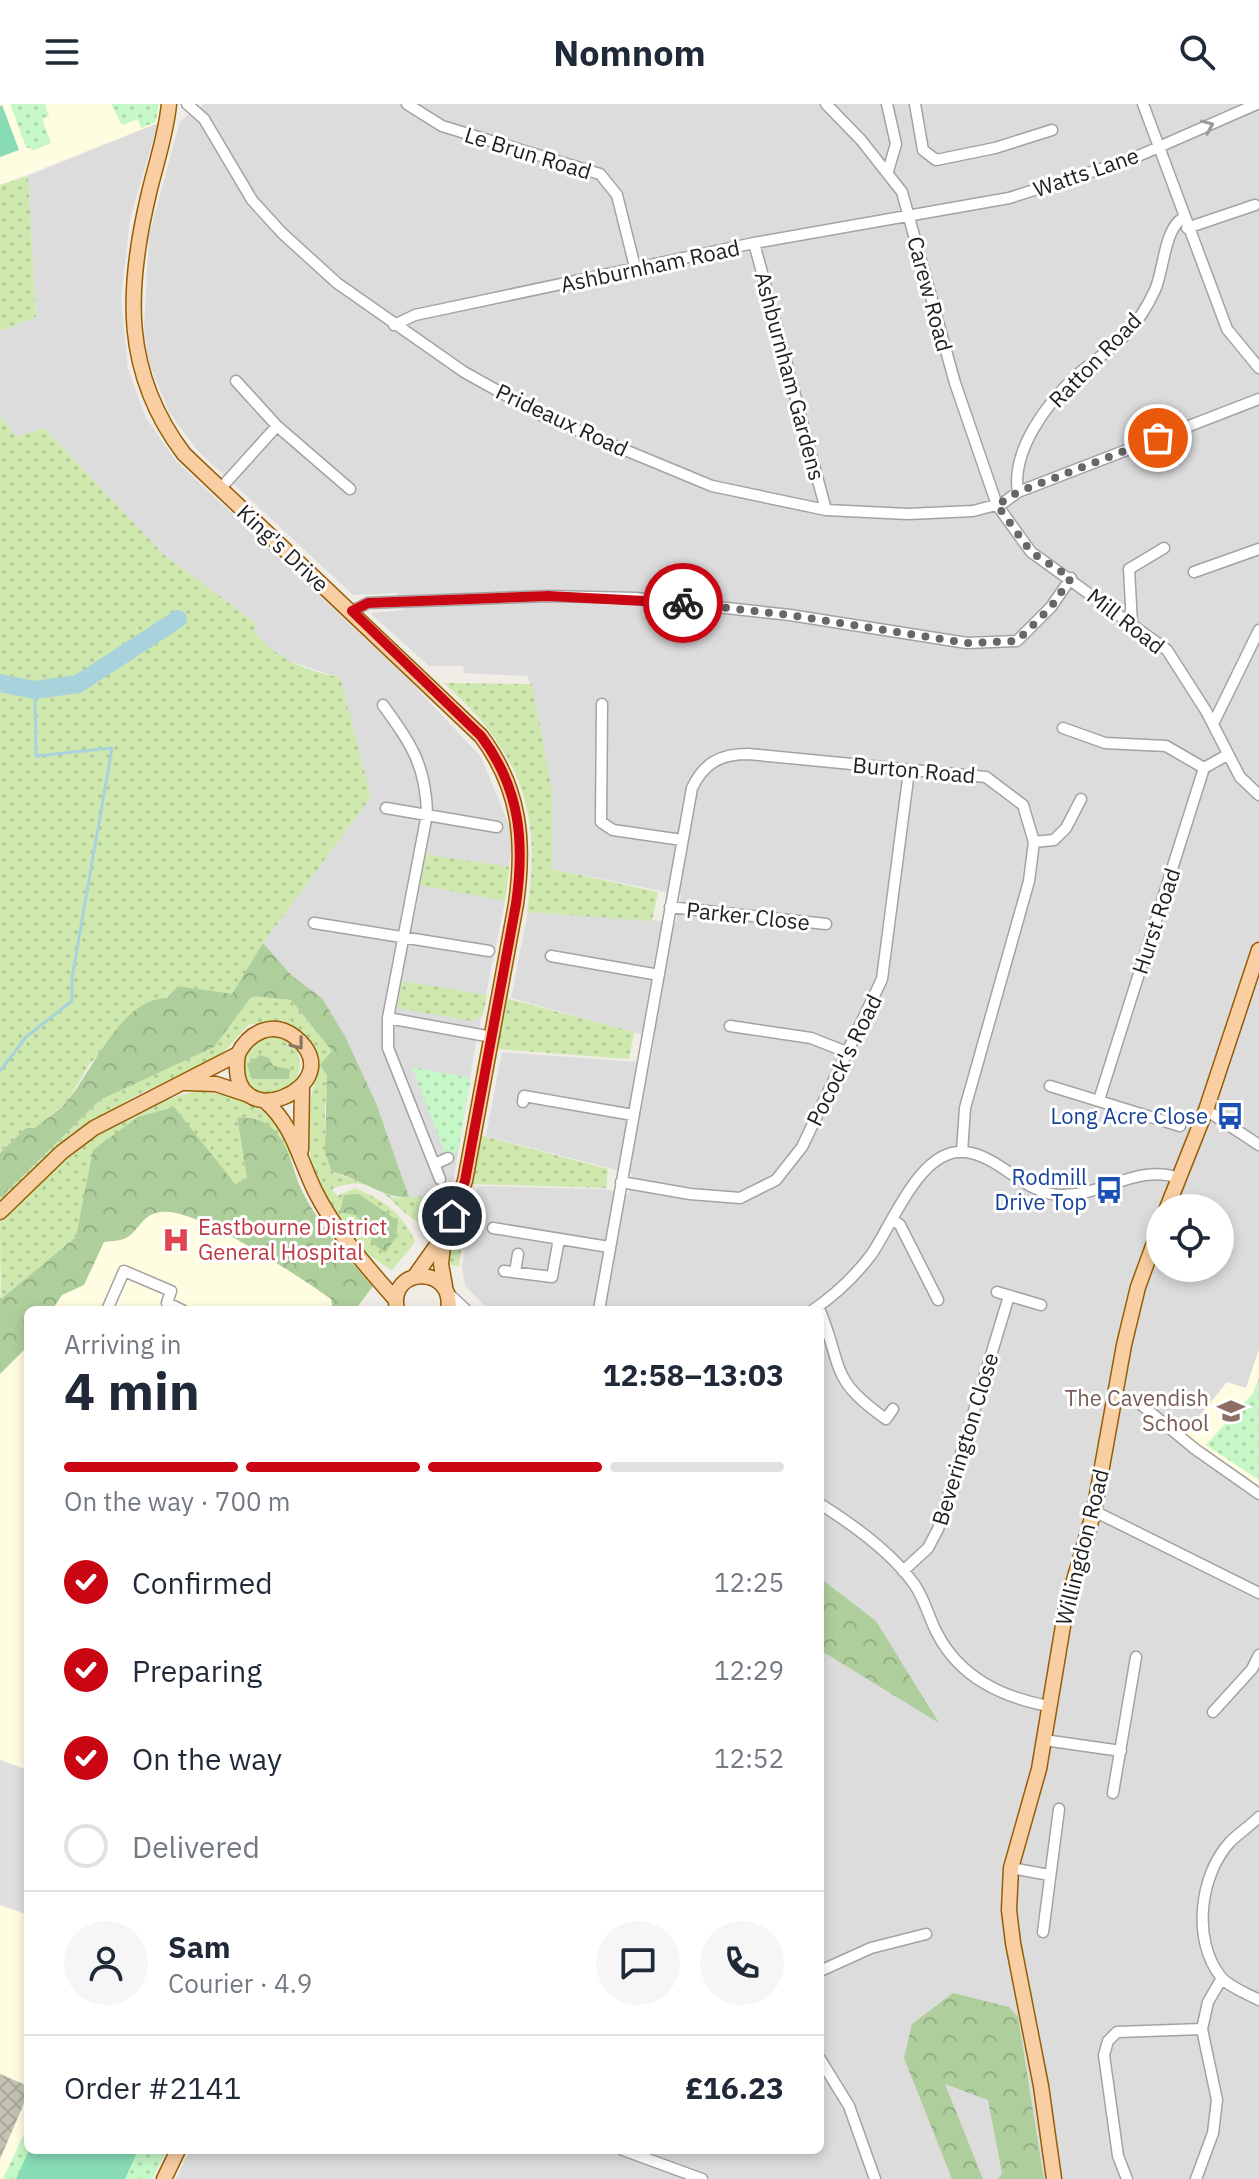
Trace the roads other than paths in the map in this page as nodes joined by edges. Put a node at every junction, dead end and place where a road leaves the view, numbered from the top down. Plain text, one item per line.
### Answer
1 (169, 104) edge
2 (187, 104) edge
3 (407, 104) edge
4 (826, 104) edge
5 (887, 104) edge
6 (915, 104) edge
7 (1143, 104) edge
8 (1257, 104) edge
9 (1052, 130) dead end
10 (1157, 144) junction
11 (888, 171) junction
12 (1255, 205) dead end
13 (908, 215) junction
14 (1185, 223) junction
15 (754, 243) junction
16 (636, 271) junction
17 (394, 325) junction
18 (1259, 368) edge
19 (236, 381) dead end
20 (1259, 399) edge
21 (277, 426) junction
22 (220, 489) junction
23 (350, 489) dead end
24 (1018, 492) junction
25 (997, 505) junction
26 (826, 510) junction
27 (1164, 548) dead end
28 (1259, 549) edge
29 (1194, 572) dead end
30 (1071, 578) junction
31 (352, 611) junction
32 (1132, 623) junction
33 (1259, 630) edge
34 (602, 704) dead end
35 (383, 705) dead end
36 (1213, 724) junction
37 (1063, 728) dead end
38 (1227, 755) junction
39 (1204, 768) junction
40 (909, 771) junction
41 (1259, 795) edge
42 (1081, 799) dead end
43 (386, 808) dead end
44 (427, 814) junction
45 (497, 827) dead end
46 (682, 840) junction
47 (1034, 842) junction
48 (670, 907) junction
49 (314, 923) dead end
50 (826, 924) dead end
51 (404, 937) junction
52 (1259, 950) edge
53 (489, 951) dead end
54 (551, 956) dead end
55 (659, 975) junction
56 (388, 1018) junction
57 (730, 1026) dead end
58 (492, 1037) junction
59 (849, 1053) junction
60 (238, 1054) junction
61 (185, 1083) junction
62 (302, 1086) junction
63 (1050, 1086) dead end
64 (259, 1098) junction
65 (1099, 1100) junction
66 (523, 1102) dead end
67 (1206, 1110) junction
68 (633, 1115) junction
69 (1180, 1126) dead end
70 (1259, 1145) edge
71 (962, 1152) junction
72 (300, 1156) junction
73 (448, 1158) dead end
74 (435, 1164) junction
75 (1179, 1178) junction
76 (440, 1179) dead end
77 (621, 1182) junction
78 (1173, 1194) edge
79 (0, 1212) edge
80 (892, 1219) junction
81 (493, 1228) dead end
82 (444, 1235) junction
83 (559, 1239) junction
84 (609, 1247) junction
85 (518, 1254) dead end
86 (1146, 1265) edge
87 (375, 1271) junction
88 (412, 1276) junction
89 (447, 1291) junction
90 (997, 1292) dead end
91 (1009, 1296) junction
92 (938, 1300) dead end
93 (396, 1304) edge
94 (1041, 1305) dead end
95 (109, 1306) edge
96 (173, 1306) edge
97 (448, 1306) edge
98 (462, 1306) edge
99 (600, 1306) edge
100 (822, 1306) edge
101 (824, 1329) edge
102 (1116, 1394) junction
103 (893, 1409) dead end
104 (1259, 1494) edge
105 (824, 1507) edge
106 (1094, 1511) junction
107 (903, 1571) junction
108 (1259, 1593) edge
109 (1259, 1655) edge
110 (1136, 1657) dead end
111 (1048, 1706) junction
112 (1213, 1712) dead end
113 (1044, 1740) junction
114 (1121, 1751) junction
115 (1113, 1793) dead end
116 (1059, 1809) dead end
117 (1259, 1817) edge
118 (1011, 1868) junction
119 (1049, 1875) junction
120 (1043, 1932) dead end
121 (926, 1934) dead end
122 (824, 1969) edge
123 (1222, 1978) junction
124 (1259, 2000) edge
125 (1202, 2029) junction
126 (824, 2065) edge
127 (176, 2154) edge
128 (635, 2154) edge
129 (164, 2179) edge
130 (702, 2179) edge
131 (875, 2179) edge
132 (1054, 2179) edge
133 (1127, 2179) edge
134 (1196, 2179) edge

1 - 22 main road, King's Drive
2 - 17 street, Prideaux Road
3 - 16 street, Le Brun Road
4 - 11 street, Carew Road
5 - 11 street
6 - 9 street
7 - 10 street
10 -> 8 street, Watts Lane
10 - 13 street, Watts Lane
10 - 14 street
11 - 13 street, Carew Road
12 - 14 street
13 - 15 street, Ashburnham Road
13 - 25 street, Carew Road
14 - 18 street
14 - 24 street, Ratton Road
15 - 16 street, Ashburnham Road
15 - 26 street, Ashburnham Gardens
16 - 17 street, Ashburnham Road
17 - 26 street, Prideaux Road
19 - 21 street
20 - 24 street
21 - 22 street
21 - 23 street
22 - 31 main road, King's Drive
24 - 25 street
25 - 26 street, Prideaux Road
25 - 30 street, Mill Road
27 - 32 street
28 - 29 street
30 - 31 street
30 - 32 street, Mill Road
31 - 58 main road, King's Drive
32 - 36 street, Mill Road
33 - 36 street
34 - 46 street
35 - 44 street
36 - 38 street, Mill Road
37 - 39 street
38 - 39 street
38 - 41 street, Mill Road
39 - 65 street, Hurst Road
40 - 46 street, Burton Road
40 - 47 street, Burton Road
40 - 59 street, Pocock's Road
42 - 47 street
43 - 44 street
44 - 45 street
44 - 51 street
46 - 48 street, Burton Road
47 - 71 street, Burton Road
48 - 50 street, Parker Close
48 - 55 street, Burton Road
49 - 51 street
51 - 53 street
51 - 56 street
52 - 67 main road
54 - 55 street
55 - 68 street, Burton Road
56 - 58 street
56 - 74 street
57 - 59 street
58 - 82 main road, King's Drive
59 - 77 street, Pocock's Road
60 - 61 main road
60 -> 62 main road
60 - 64 main road
61 - 64 main road
61 - 79 main road
62 - 64 main road
62 - 72 main road
63 - 65 street
64 - 72 main road
65 - 69 street
66 - 68 street
67 - 70 street
67 - 75 main road
68 - 77 street, Burton Road
71 - 75 street
71 - 80 street
72 - 87 main road
73 - 74 street
74 - 76 street
75 - 78 main road
77 - 84 street, Burton Road
80 - 92 street
80 - 100 street
81 - 83 street
82 - 88 main road, King's Drive
82 - 89 main road, King's Drive
83 - 84 street
83 - 85 street
84 - 99 street, Burton Road
86 - 102 main road, Willingdon Road
87 - 88 main road
87 - 93 main road
88 - 89 main road
88 - 93 main road, King's Drive
89 - 97 main road, King's Drive
89 - 98 street
90 - 91 street
91 - 94 street
91 - 107 street, Beverington Close
95 - 96 street
101 - 103 street
102 - 104 street
102 - 106 main road, Willingdon Road
105 - 107 street
106 - 108 street
106 - 111 main road, Willingdon Road
107 - 111 street
109 - 112 street
110 - 114 street
111 - 113 main road, Willingdon Road
113 - 114 street
113 - 118 main road, Willingdon Road
114 - 115 street
116 - 119 street
117 - 123 street
118 - 119 street
118 - 132 main road, Willingdon Road
119 - 120 street
121 - 122 street
123 - 124 street
123 - 125 street
125 - 133 street
125 - 134 street
126 - 131 street
127 - 129 main road
128 - 130 street

